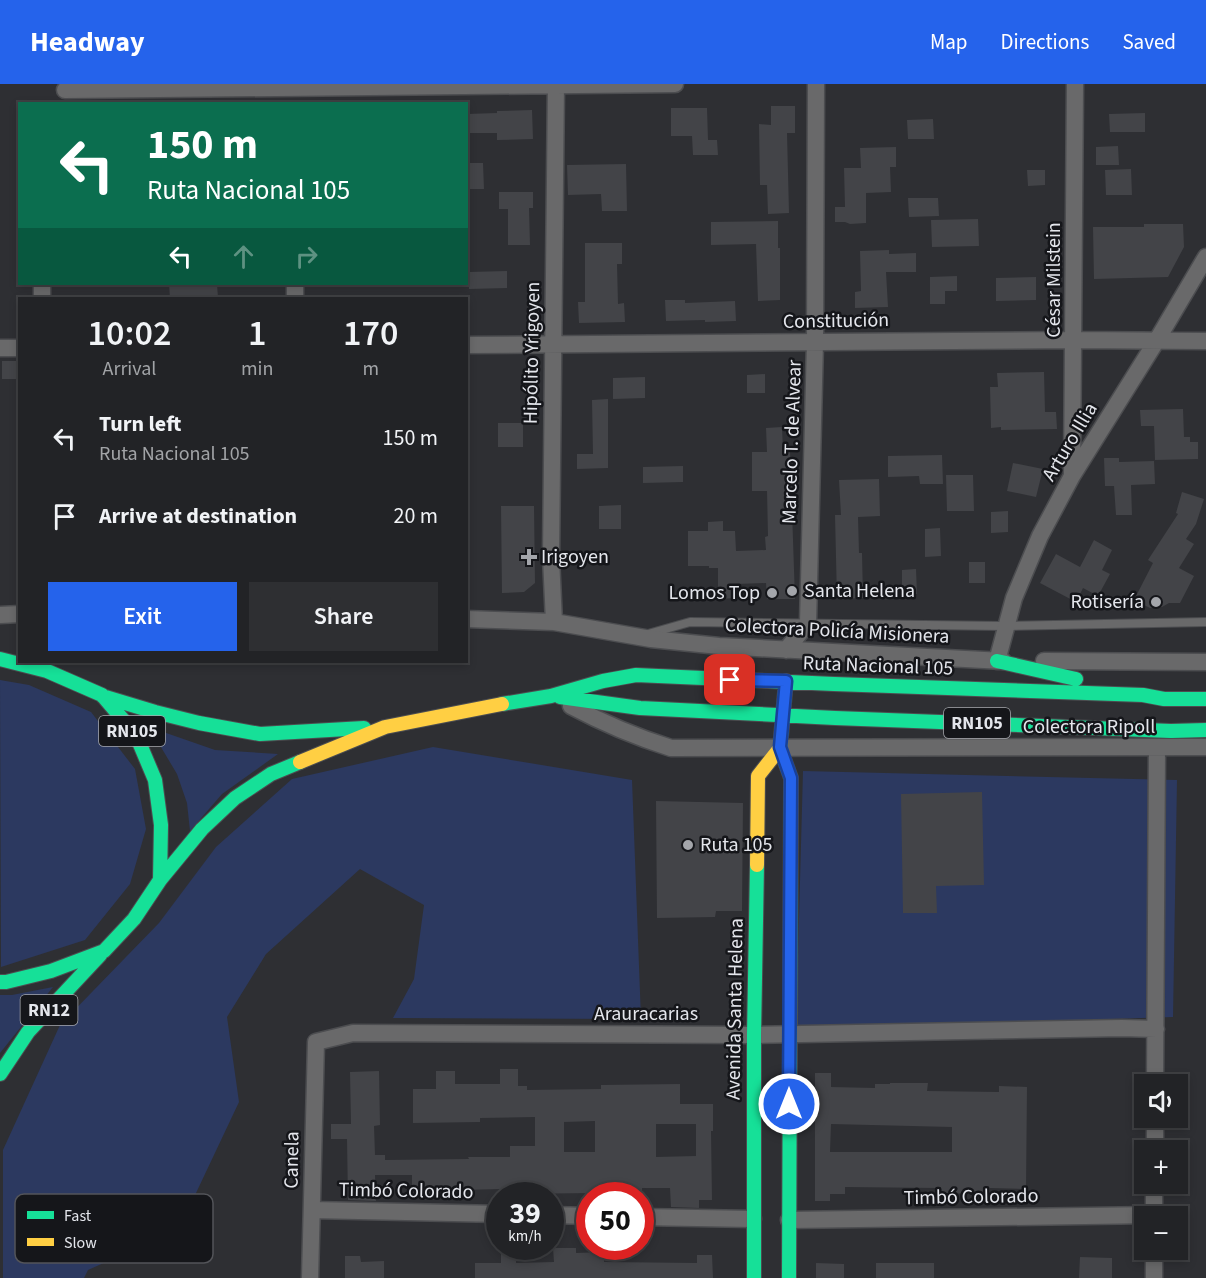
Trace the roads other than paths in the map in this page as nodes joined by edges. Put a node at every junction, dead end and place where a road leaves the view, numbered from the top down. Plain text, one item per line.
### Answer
1 (675, 84) edge
2 (816, 84) edge
3 (1075, 84) edge
4 (556, 85) edge
5 (65, 90) dead end
6 (294, 92) edge
7 (1206, 257) edge
8 (1074, 340) junction
9 (1157, 340) junction
10 (1206, 341) edge
11 (815, 342) junction
12 (468, 345) edge
13 (554, 345) junction
14 (0, 348) edge
15 (18, 348) edge
16 (1072, 476) junction
17 (18, 614) edge
18 (0, 615) edge
19 (468, 618) edge
20 (554, 622) junction
21 (1206, 622) edge
22 (808, 623) junction
23 (1005, 626) junction
24 (639, 637) junction
25 (786, 650) junction
26 (0, 659) edge
27 (997, 661) junction
28 (1206, 662) edge
29 (786, 681) junction
30 (1143, 695) junction
31 (102, 696) junction
32 (551, 696) junction
33 (1206, 699) edge
34 (783, 714) junction
35 (385, 727) junction
36 (1206, 730) edge
37 (780, 747) junction
38 (1206, 747) edge
39 (1157, 748) junction
40 (160, 880) junction
41 (104, 951) junction
42 (0, 982) edge
43 (1156, 1029) junction
44 (754, 1035) junction
45 (790, 1035) junction
46 (316, 1042) joint
47 (0, 1074) edge
48 (1155, 1074) edge
49 (312, 1210) junction
50 (486, 1214) edge
51 (1134, 1216) edge
52 (654, 1217) edge
53 (753, 1219) junction
54 (789, 1220) junction
55 (1154, 1260) edge
56 (310, 1278) edge
57 (754, 1278) edge
58 (789, 1278) edge
59 (1154, 1278) edge

1 - 4 street
2 - 11 street, Marcelo T. de Alvear
3 - 8 street, César Milstein
4 - 6 street
4 - 13 street, Hipólito Yrigoyen
5 - 6 street
7 - 9 street, Arturo Illia
8 - 9 street, Constitución
8 - 11 street, Constitución
8 - 16 street, César Milstein
9 - 10 street, Constitución
9 - 16 street, Arturo Illia
11 - 13 street, Constitución
11 - 22 street, Marcelo T. de Alvear
12 - 13 street, Constitución
13 - 20 street, Hipólito Yrigoyen
14 - 15 street
16 - 23 street, Arturo Illia
17 - 18 street
19 - 20 street, Colectora Policía Misionera
20 - 24 street, Colectora Policía Misionera
21 - 23 lane
22 - 23 lane
22 - 24 lane
22 - 25 street
23 - 27 street, Arturo Illia
24 - 25 street, Colectora Policía Misionera
25 - 27 street, Colectora Policía Misionera
25 - 29 street
26 - 31 main road, RN105
27 - 28 street, Colectora Policía Misionera
27 - 30 main road
29 - 30 main road, Ruta Nacional 105 / RN105
29 - 32 main road, Ruta Nacional 105 / RN105
29 - 34 main road
30 - 33 main road, Ruta Nacional 105 / RN105
31 - 35 main road, RN105
31 - 40 main road, RN105
32 - 34 main road, Ruta Nacional 105 / RN105
32 - 35 main road, Ruta Nacional 105 / RN105
32 - 37 street, Colectora Ripoll
34 - 36 main road, Ruta Nacional 105 / RN105
34 - 37 main road
35 - 40 main road, Ruta Nacional 105 / RN105
37 - 39 street, Colectora Ripoll
37 - 44 main road, Avenida Santa Helena
37 - 45 main road
38 - 39 street, Colectora Ripoll
39 - 43 street
40 - 41 main road, RN105
41 - 42 main road, RN105
41 - 47 main road, RN12
43 - 45 street, Arauracarias
43 - 48 street
44 - 45 street, Arauracarias
44 - 46 street, Arauracarias
44 - 53 main road, Avenida Santa Helena
45 - 54 main road
46 - 49 street, Canela
49 - 50 street, Timbó Colorado
49 - 56 street, Canela
51 - 54 street, Timbó Colorado
52 - 53 street
53 - 57 main road, Avenida Santa Helena
54 - 58 main road
55 - 59 street

